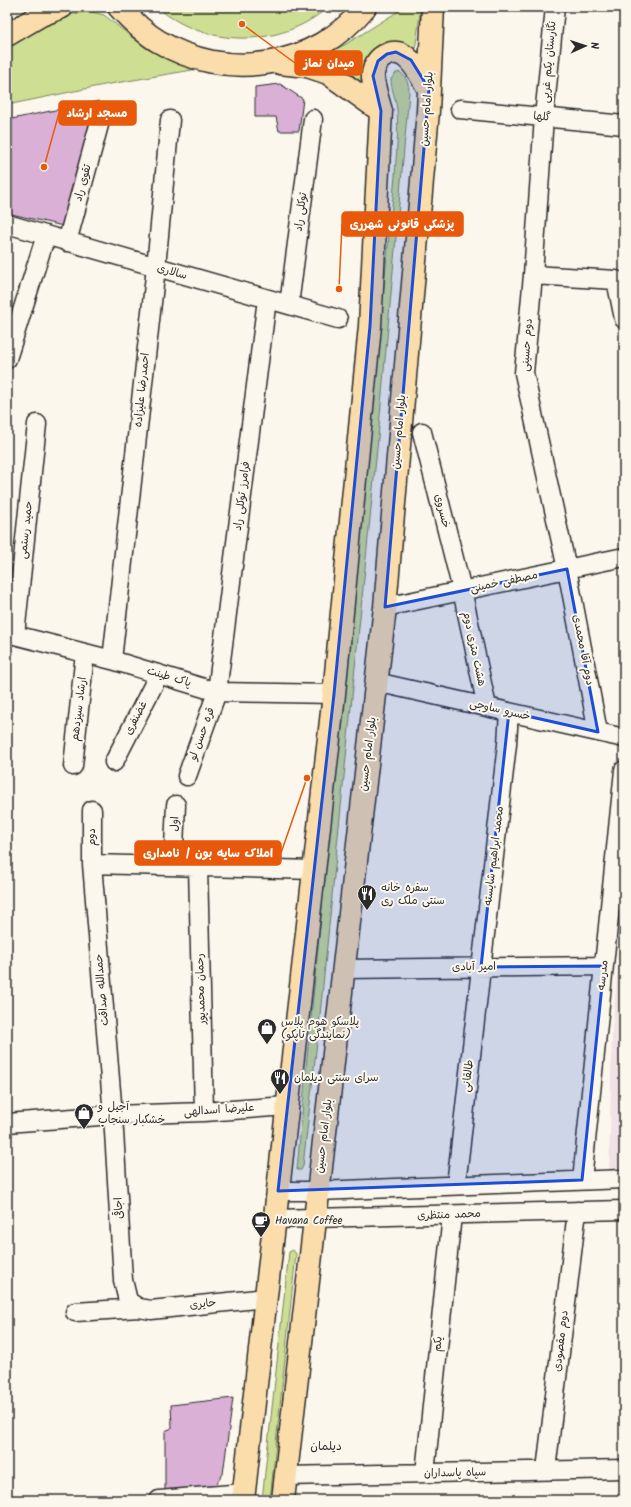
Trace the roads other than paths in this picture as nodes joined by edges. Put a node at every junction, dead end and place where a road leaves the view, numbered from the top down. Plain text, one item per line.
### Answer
1 (62, 7) edge
2 (119, 7) edge
3 (365, 7) edge
4 (433, 7) edge
5 (554, 7) edge
6 (45, 11) edge
7 (7, 35) edge
8 (272, 62) junction
9 (429, 89) junction
10 (460, 109) dead end
11 (381, 111) junction
12 (544, 118) junction
13 (313, 119) dead end
14 (170, 120) dead end
15 (99, 125) dead end
16 (624, 125) edge
17 (7, 224) edge
18 (46, 235) junction
19 (67, 242) junction
20 (156, 267) junction
21 (533, 275) junction
22 (267, 299) junction
23 (289, 305) junction
24 (624, 319) edge
25 (338, 320) dead end
26 (7, 359) edge
27 (37, 424) dead end
28 (422, 432) dead end
29 (624, 557) edge
30 (567, 569) junction
31 (462, 590) junction
32 (385, 607) junction
33 (11, 634) edge
34 (86, 653) junction
35 (112, 660) junction
36 (159, 674) junction
37 (376, 682) junction
38 (216, 692) junction
39 (334, 694) junction
40 (487, 707) junction
41 (509, 712) junction
42 (598, 732) junction
43 (624, 738) edge
44 (114, 762) dead end
45 (73, 766) dead end
46 (624, 770) edge
47 (187, 776) dead end
48 (176, 805) dead end
49 (92, 810) dead end
50 (92, 864) junction
51 (173, 866) junction
52 (198, 867) junction
53 (314, 870) junction
54 (604, 966) junction
55 (481, 967) junction
56 (343, 969) junction
57 (287, 1106) junction
58 (204, 1112) junction
59 (113, 1116) junction
60 (7, 1123) edge
61 (624, 1179) edge
62 (582, 1180) junction
63 (456, 1185) junction
64 (392, 1188) junction
65 (278, 1191) junction
66 (318, 1191) junction
67 (624, 1210) edge
68 (576, 1211) junction
69 (452, 1215) junction
70 (390, 1216) junction
71 (315, 1218) junction
72 (275, 1219) junction
73 (266, 1298) junction
74 (134, 1304) junction
75 (75, 1312) dead end
76 (624, 1469) edge
77 (546, 1470) junction
78 (425, 1473) junction
79 (285, 1476) junction
80 (243, 1497) edge
81 (159, 1500) edge
82 (283, 1500) edge

1 - 6 main road
2 - 8 main road
3 - 8 main road
4 - 9 main road, بلوار امام حسین
5 - 12 street, نگارستان یکم غربی
6 - 7 main road
8 - 11 main road
9 - 11 main road
9 - 32 main road, بلوار امام حسین
10 - 12 street, گلها
11 - 39 main road
12 - 16 street, گلها
12 - 21 street, دوم حسینی
13 - 23 street, توکلی راد
14 - 20 street, احمدرضا علیزاده
15 - 19 street, تقوی راد
17 - 18 street, سالاری
18 - 19 street, سالاری
18 - 26 street
19 - 20 street, سالاری
20 - 22 street, سالاری
20 - 35 street, احمدرضا علیزاده
21 - 24 street
21 - 30 street, دوم حسینی
22 - 23 street, سالاری
22 - 38 street, فرامرز توکلی راد
23 - 25 street, سالاری
27 - 33 street, حمید رستمی
28 - 31 street, خسروی
29 - 30 street, مصطفی خمینی
30 - 31 street, مصطفی خمینی
30 - 42 street, دوم آقا محمدی
31 - 32 street, مصطفی خمینی
31 - 40 street, هشت متری دوم
32 - 37 main road, بلوار امام حسین
33 - 34 street, پاک طینت
34 - 35 street, پاک طینت
34 - 45 street, ارشاد سیزدهم
35 - 36 street, پاک طینت
36 - 38 street, پاک طینت
36 - 44 street, غضنفری
37 - 40 street, خسرو ساوجی
37 - 56 main road, بلوار امام حسین
38 - 39 street, پاک طینت
38 - 47 street, قره حسن لو
39 - 53 main road
40 - 41 street, خسرو ساوجی
41 - 42 street, خسرو ساوجی
41 - 55 street, محمد ابراهیم شایسته
42 - 43 street, خسرو ساوجی
46 - 54 street, مدرسه
48 - 51 street, اول
49 - 50 street, دوم
50 - 51 street
50 - 59 street, حمدالله صداقت
51 - 52 street
52 - 53 street
52 - 58 street, رحمان محمدپور
53 - 57 main road
54 - 55 street, امیر آبادی
54 - 62 street, مدرسه
55 - 56 street, امیر آبادی
55 - 63 street, طالقانی
56 - 66 main road, بلوار امام حسین
57 - 58 street, علیرضا اسدالهی
57 - 65 main road
58 - 59 street, علیرضا اسدالهی
59 - 60 street, علیرضا اسدالهی
59 - 74 street, اجاقی
61 - 62 street
62 - 63 street
63 - 64 street
64 - 66 street
64 - 70 street
65 - 66 street
65 - 72 main road
66 - 71 main road, بلوار امام حسین
67 - 68 street, محمد منتظری
68 - 69 street, محمد منتظری
68 - 77 street, دوم مقصودی
69 - 70 street, محمد منتظری
69 - 78 street, یکم
70 - 71 street, محمد منتظری
71 - 72 street, محمد منتظری
71 - 79 main road, بلوار امام حسین
72 - 73 main road
73 - 74 street, حایری
73 - 80 main road
74 - 75 street, حایری
76 - 77 street, سپاه پاسداران
77 - 78 street, سپاه پاسداران
78 - 79 street, سپاه پاسداران
79 - 82 main road, بلوار امام حسین
80 - 81 street

